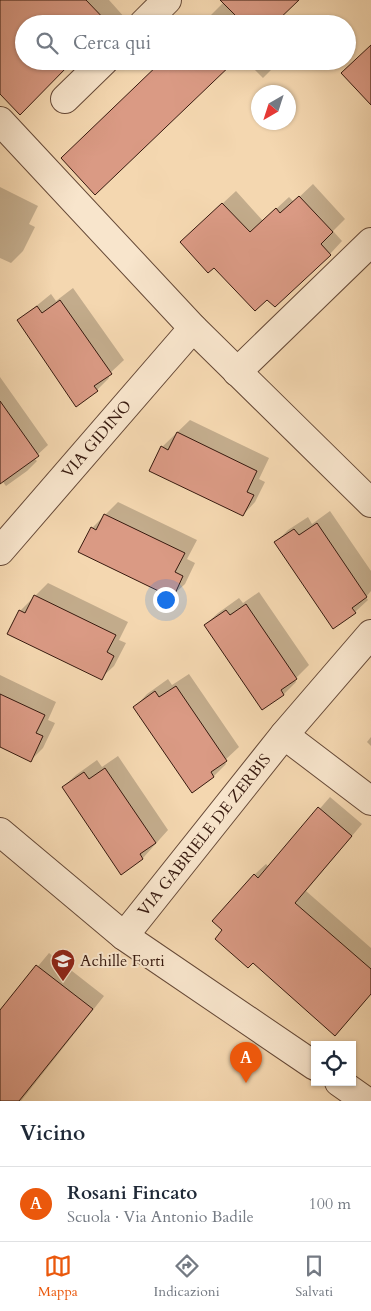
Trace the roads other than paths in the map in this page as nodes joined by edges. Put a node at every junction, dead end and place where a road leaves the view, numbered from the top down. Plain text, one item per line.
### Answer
1 (167, 0) edge
2 (151, 15) edge
3 (95, 70) edge
4 (65, 100) dead end
5 (0, 121) edge
6 (371, 242) edge
7 (193, 328) junction
8 (237, 372) junction
9 (371, 503) edge
10 (0, 551) edge
11 (371, 634) edge
12 (284, 735) junction
13 (371, 801) edge
14 (0, 832) edge
15 (124, 936) junction
16 (311, 1063) edge
17 (345, 1086) edge
18 (366, 1101) edge

1 - 2 street
3 - 4 street
5 - 7 street
6 - 8 street
7 - 8 street
7 - 10 street, VIA GIDINO
8 - 9 street
11 - 12 street, VIA GABRIELE DE ZERBIS
12 - 13 street
12 - 15 street, VIA GABRIELE DE ZERBIS
14 - 15 street
15 - 16 street
17 - 18 street

